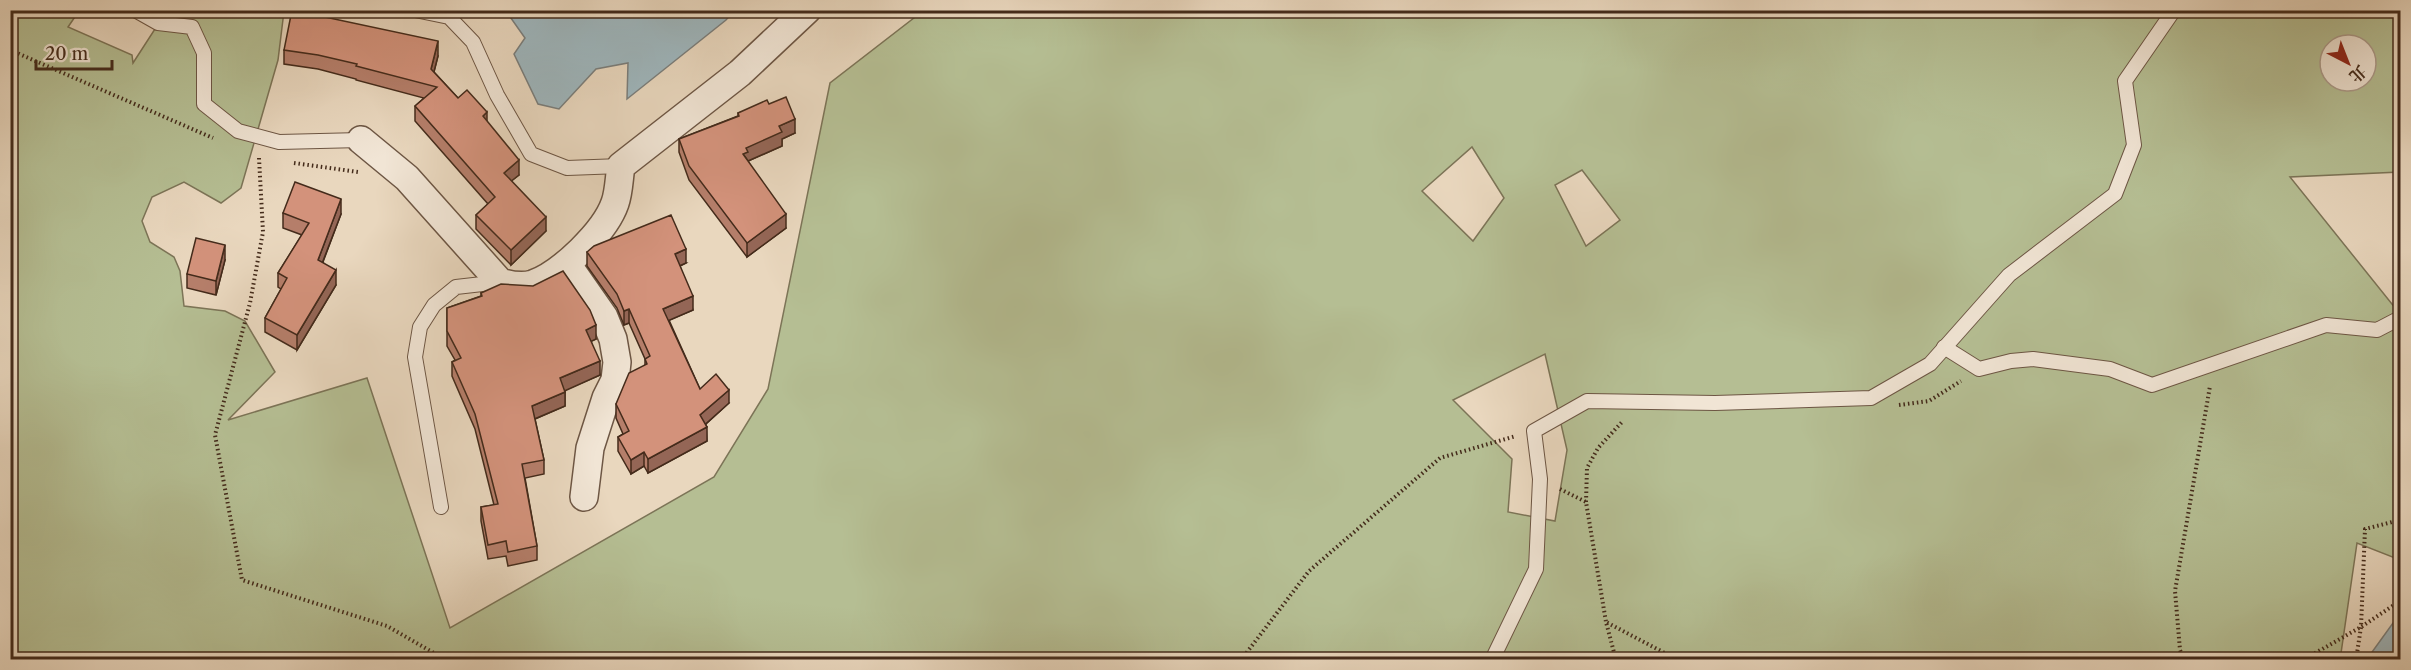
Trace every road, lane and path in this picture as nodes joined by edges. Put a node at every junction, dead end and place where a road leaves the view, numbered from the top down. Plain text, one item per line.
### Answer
1 (135, 10) edge
2 (415, 10) edge
3 (807, 10) edge
4 (2174, 10) edge
5 (361, 140) joint
6 (259, 158) dead end
7 (621, 166) junction
8 (567, 264) junction
9 (500, 282) junction
10 (2400, 318) edge
11 (1944, 347) junction
12 (2214, 364) junction
13 (1534, 431) junction
14 (1540, 479) junction
15 (584, 497) dead end
16 (441, 507) dead end
17 (2400, 520) edge
18 (2400, 601) edge
19 (1606, 622) junction
20 (2361, 627) junction
21 (446, 660) edge
22 (1240, 660) edge
23 (1492, 660) edge
24 (1616, 660) edge
25 (1678, 660) edge
26 (2184, 660) edge
27 (2303, 660) edge
28 (2356, 660) edge

1 - 5 lane
2 - 7 lane
3 - 7 street
4 - 11 lane
5 - 9 street
6 - 21 path
7 - 8 street
8 - 9 street
8 - 15 street
9 - 16 lane
10 - 12 lane
11 - 12 lane
11 - 13 lane
12 - 26 path
13 - 14 lane
13 - 22 path
14 - 19 path
14 - 23 lane
17 - 20 path
18 - 20 path
19 - 24 path
19 - 25 path
20 - 27 path
20 - 28 path

